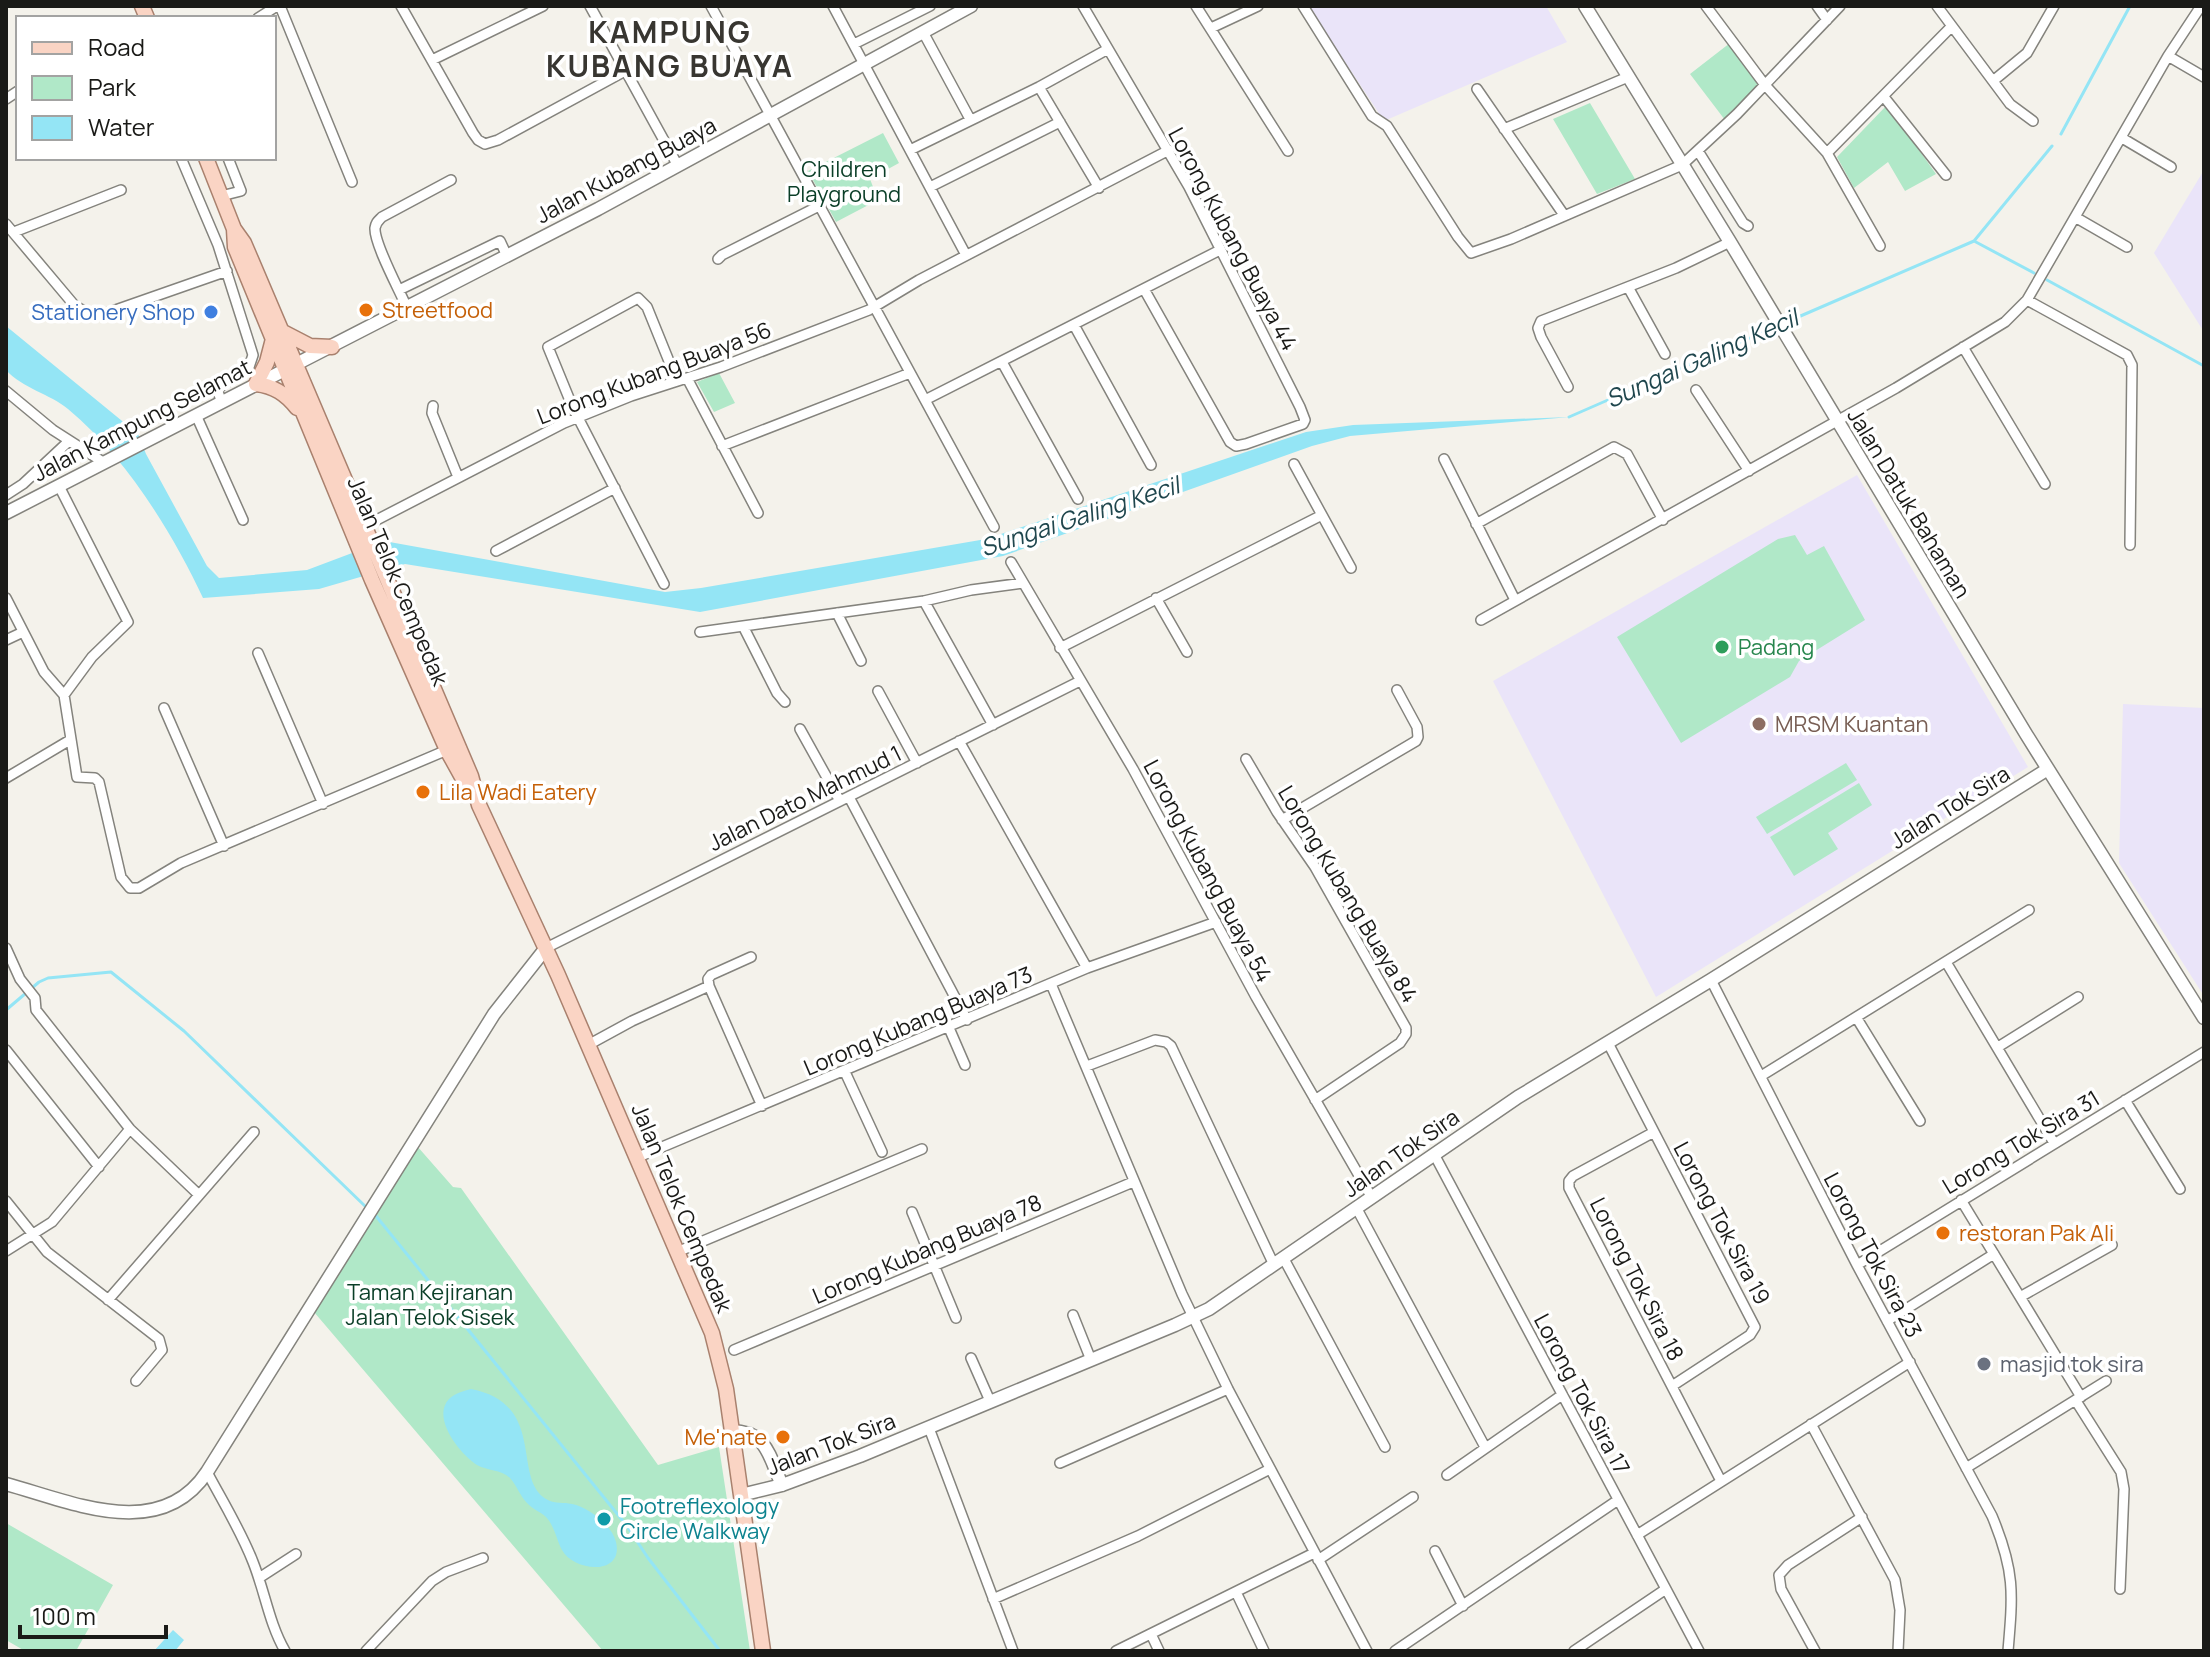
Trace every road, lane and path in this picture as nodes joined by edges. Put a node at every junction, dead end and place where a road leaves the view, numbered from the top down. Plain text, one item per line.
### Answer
1 (279, 6) edge
2 (401, 6) edge
3 (543, 6) edge
4 (590, 6) edge
5 (711, 6) edge
6 (833, 6) edge
7 (930, 6) edge
8 (971, 6) edge
9 (1083, 6) edge
10 (1196, 6) edge
11 (1258, 6) edge
12 (1303, 6) edge
13 (1585, 6) edge
14 (1706, 6) edge
15 (1817, 6) edge
16 (1840, 6) edge
17 (1937, 6) edge
18 (2054, 6) edge
19 (2201, 6) edge
20 (956, 9) edge
21 (262, 16) edge
22 (1827, 20) junction
23 (1952, 26) junction
24 (1211, 28) junction
25 (923, 32) junction
26 (854, 44) junction
27 (1108, 49) junction
28 (2168, 56) junction
29 (432, 60) junction
30 (865, 65) junction
31 (625, 71) junction
32 (1628, 77) junction
33 (2204, 77) edge
34 (1993, 81) junction
35 (1765, 85) junction
36 (1039, 87) junction
37 (1477, 89) dead end
38 (1884, 97) junction
39 (771, 114) junction
40 (970, 119) junction
41 (2033, 121) dead end
42 (1060, 122) junction
43 (1504, 129) junction
44 (2122, 138) junction
45 (910, 150) junction
46 (1169, 150) junction
47 (1288, 151) dead end
48 (1698, 151) junction
49 (1827, 153) junction
50 (182, 160) edge
51 (207, 160) edge
52 (229, 160) edge
53 (1682, 165) junction
54 (678, 166) junction
55 (2171, 167) dead end
56 (1946, 175) dead end
57 (451, 180) dead end
58 (352, 182) dead end
59 (930, 187) junction
60 (1099, 188) junction
61 (121, 190) dead end
62 (221, 196) junction
63 (821, 205) junction
64 (1564, 215) junction
65 (2075, 217) junction
66 (6, 224) edge
67 (1748, 226) dead end
68 (14, 232) junction
69 (1730, 242) junction
70 (1880, 246) dead end
71 (2127, 247) dead end
72 (1220, 250) junction
73 (966, 255) junction
74 (507, 256) junction
75 (718, 259) dead end
76 (227, 271) junction
77 (1628, 287) junction
78 (1144, 289) junction
79 (399, 290) junction
80 (2027, 300) junction
81 (875, 306) junction
82 (407, 308) junction
83 (1074, 325) junction
84 (278, 335) junction
85 (332, 347) junction
86 (1963, 347) junction
87 (1665, 354) dead end
88 (1002, 362) junction
89 (291, 367) junction
90 (910, 373) junction
91 (687, 378) junction
92 (677, 381) junction
93 (256, 384) junction
94 (1568, 387) dead end
95 (1696, 390) dead end
96 (6, 391) edge
97 (925, 400) junction
98 (222, 403) junction
99 (433, 406) dead end
100 (196, 415) junction
101 (578, 417) junction
102 (305, 418) junction
103 (1837, 422) junction
104 (69, 441) junction
105 (722, 446) junction
106 (1444, 459) dead end
107 (108, 460) junction
108 (1294, 464) dead end
109 (1151, 465) dead end
110 (1749, 471) junction
111 (458, 477) junction
112 (2045, 484) dead end
113 (59, 486) junction
114 (615, 488) junction
115 (6, 495) edge
116 (1078, 499) dead end
117 (6, 513) edge
118 (758, 513) dead end
119 (1322, 515) junction
120 (243, 520) dead end
121 (1663, 520) junction
122 (1476, 524) junction
123 (365, 526) junction
124 (994, 527) dead end
125 (365, 544) junction
126 (2130, 545) dead end
127 (496, 551) dead end
128 (1011, 562) dead end
129 (1351, 568) dead end
130 (378, 578) junction
131 (1023, 583) junction
132 (664, 584) dead end
133 (6, 598) edge
134 (1156, 598) junction
135 (1515, 600) junction
136 (924, 601) junction
137 (837, 613) junction
138 (1481, 620) dead end
139 (743, 626) junction
140 (23, 632) junction
141 (700, 632) dead end
142 (6, 640) edge
143 (1060, 648) junction
144 (1187, 652) dead end
145 (258, 653) dead end
146 (861, 661) dead end
147 (1080, 681) junction
148 (1397, 690) dead end
149 (878, 691) dead end
150 (64, 695) junction
151 (785, 702) dead end
152 (164, 708) dead end
153 (993, 725) junction
154 (800, 729) dead end
155 (70, 740) junction
156 (959, 741) junction
157 (447, 750) junction
158 (1246, 759) dead end
159 (917, 763) junction
160 (2048, 769) junction
161 (6, 778) edge
162 (845, 799) junction
163 (323, 804) junction
164 (479, 805) junction
165 (1282, 820) junction
166 (224, 846) junction
167 (2029, 910) dead end
168 (1216, 922) junction
169 (6, 948) edge
170 (546, 948) junction
171 (751, 957) dead end
172 (1946, 962) junction
173 (1087, 968) junction
174 (10, 971) edge
175 (1711, 980) junction
176 (1051, 984) junction
177 (709, 986) junction
178 (2078, 997) dead end
179 (1856, 1017) junction
180 (2204, 1018) edge
181 (967, 1020) junction
182 (949, 1028) junction
183 (1608, 1043) junction
184 (588, 1045) junction
185 (1998, 1047) junction
186 (6, 1050) edge
187 (2204, 1052) edge
188 (965, 1065) dead end
189 (1087, 1066) junction
190 (845, 1072) junction
191 (1761, 1076) junction
192 (1315, 1100) junction
193 (2125, 1100) junction
194 (762, 1106) junction
195 (1920, 1121) dead end
196 (130, 1129) junction
197 (254, 1132) dead end
198 (1654, 1132) junction
199 (2054, 1143) junction
200 (922, 1149) dead end
201 (882, 1152) dead end
202 (1434, 1154) junction
203 (636, 1158) junction
204 (99, 1167) junction
205 (1133, 1182) junction
206 (2180, 1189) dead end
207 (199, 1195) junction
208 (1372, 1198) junction
209 (1961, 1200) junction
210 (6, 1201) edge
211 (1357, 1209) junction
212 (912, 1212) dead end
213 (33, 1236) junction
214 (2112, 1245) dead end
215 (6, 1251) edge
216 (677, 1252) junction
217 (1994, 1254) junction
218 (1279, 1262) junction
219 (934, 1265) junction
220 (1857, 1265) junction
221 (2020, 1297) junction
222 (108, 1300) junction
223 (1073, 1315) dead end
224 (1193, 1317) junction
225 (956, 1318) dead end
226 (1887, 1321) junction
227 (734, 1350) dead end
228 (971, 1358) dead end
229 (1091, 1360) junction
230 (1910, 1362) junction
231 (136, 1381) dead end
232 (2106, 1381) dead end
233 (1672, 1386) junction
234 (1228, 1389) junction
235 (1562, 1395) junction
236 (2079, 1399) junction
237 (990, 1401) junction
238 (1811, 1424) junction
239 (929, 1428) junction
240 (732, 1431) junction
241 (1385, 1447) dead end
242 (1485, 1447) junction
243 (1060, 1463) dead end
244 (1966, 1468) junction
245 (1270, 1469) junction
246 (207, 1472) junction
247 (1447, 1475) dead end
248 (1721, 1481) junction
249 (6, 1484) edge
250 (782, 1485) junction
251 (741, 1495) junction
252 (1413, 1497) dead end
253 (1618, 1500) junction
254 (1862, 1517) junction
255 (1637, 1535) junction
256 (1435, 1551) dead end
257 (296, 1554) dead end
258 (1316, 1556) junction
259 (483, 1558) dead end
260 (259, 1578) junction
261 (1666, 1589) junction
262 (2120, 1589) dead end
263 (1236, 1592) junction
264 (993, 1599) junction
265 (1463, 1606) junction
266 (1151, 1634) junction
267 (285, 1651) edge
268 (366, 1651) edge
269 (763, 1651) edge
270 (1013, 1651) edge
271 (1116, 1651) edge
272 (1159, 1651) edge
273 (1264, 1651) edge
274 (1367, 1651) edge
275 (1395, 1651) edge
276 (1574, 1651) edge
277 (1699, 1651) edge
278 (1815, 1651) edge
279 (1898, 1651) edge
280 (2008, 1651) edge

1 - 21 street
1 - 58 street
2 - 29 street
3 - 29 street
4 - 31 street
5 - 39 street
6 - 26 street
7 - 26 street
8 - 20 street, Jalan Kubang Buaya
9 - 27 street, Lorong Kubang Buaya 44
10 - 24 street
11 - 24 street
12 - 64 street
13 - 32 street, Jalan Datuk Bahaman
14 - 35 street
15 - 22 street
16 - 22 street
17 - 23 street
18 - 34 street
19 - 28 street
20 - 25 street, Jalan Kubang Buaya
22 - 35 street
23 - 34 street
23 - 38 street
24 - 47 street
25 - 30 street, Jalan Kubang Buaya
25 - 40 street
26 - 30 street
27 - 36 street
27 - 46 street, Lorong Kubang Buaya 44
28 - 33 street
28 - 44 street
29 - 31 street
30 - 39 street, Jalan Kubang Buaya
30 - 45 street
31 - 54 street
32 - 43 street
32 - 53 street, Jalan Datuk Bahaman
34 - 41 street
35 - 48 street
35 - 49 street
36 - 40 street
36 - 42 street
37 - 43 street
38 - 49 street
38 - 56 street
39 - 54 street, Jalan Kubang Buaya
39 - 63 street
40 - 45 street
42 - 59 street
42 - 60 street
43 - 64 street
44 - 55 street
44 - 65 street
45 - 59 street
46 - 60 street, Lorong Kubang Buaya 56
46 - 72 street, Lorong Kubang Buaya 44
48 - 53 street
48 - 67 street
49 - 70 street
50 - 76 street
51 - 62 main road
52 - 62 street
53 - 64 street
53 - 69 street, Jalan Datuk Bahaman
54 - 74 street, Jalan Kubang Buaya
57 - 79 street
59 - 73 street
60 - 73 street, Lorong Kubang Buaya 56
61 - 68 street
62 - 84 main road
63 - 75 street
63 - 81 street
65 - 71 street
65 - 80 street
66 - 68 street
68 - 76 street
69 - 77 street
69 - 103 street, Jalan Datuk Bahaman
72 - 78 street
72 - 78 street, Lorong Kubang Buaya 44
73 - 81 street, Lorong Kubang Buaya 56
74 - 79 street
74 - 82 street, Jalan Kubang Buaya
76 - 98 street
77 - 87 street
77 - 94 street
78 - 83 street
79 - 82 street
80 - 86 street
80 - 126 street
81 - 90 street
81 - 91 street, Lorong Kubang Buaya 56
82 - 85 street, Jalan Kubang Buaya
83 - 88 street
83 - 109 street
84 - 85 main road
84 - 89 main road
84 - 93 main road
85 - 89 street, Jalan Kubang Buaya
86 - 103 street
86 - 112 street
88 - 97 street
88 - 116 street
89 - 93 street, Jalan Kampung Selamat
89 - 102 main road, Jalan Telok Cempedak
89 - 123 main road, Jalan Telok Cempedak
90 - 97 street
90 - 105 street
91 - 92 street, Lorong Kubang Buaya 56
91 - 105 street
92 - 101 street, Lorong Kubang Buaya 56
92 - 101 street
93 - 98 street, Jalan Kampung Selamat
93 - 102 main road
95 - 110 street
96 - 104 street
97 - 124 street
98 - 100 street, Jalan Kampung Selamat
99 - 111 street
100 - 107 street, Jalan Kampung Selamat
100 - 120 street
101 - 111 street, Lorong Kubang Buaya 56
101 - 114 street
102 - 125 main road, Jalan Telok Cempedak
103 - 110 street
103 - 160 street, Jalan Datuk Bahaman
104 - 107 street
104 - 115 street
105 - 118 street
106 - 122 street
107 - 113 street, Jalan Kampung Selamat
108 - 119 street
110 - 121 street
111 - 123 street, Lorong Kubang Buaya 56
113 - 117 street, Jalan Kampung Selamat
113 - 150 street
114 - 127 street
114 - 132 street
119 - 129 street
119 - 134 street
121 - 122 street
121 - 135 street
122 - 135 street
123 - 125 main road, Jalan Telok Cempedak
125 - 130 main road, Jalan Telok Cempedak
128 - 131 street, Lorong Kubang Buaya 54
130 - 157 main road, Jalan Telok Cempedak
130 - 164 main road, Jalan Telok Cempedak
131 - 136 street
131 - 143 street, Lorong Kubang Buaya 54
133 - 140 street
134 - 143 street
134 - 144 street
135 - 138 street
136 - 137 street
136 - 153 street
137 - 139 street
137 - 146 street
139 - 141 street
139 - 151 street
140 - 142 street
140 - 150 street
143 - 147 street, Lorong Kubang Buaya 54
145 - 163 street
147 - 153 street, Jalan Dato Mahmud 1
147 - 168 street, Lorong Kubang Buaya 54
148 - 165 street
149 - 159 street
150 - 155 street
152 - 166 street
153 - 156 street, Jalan Dato Mahmud 1
154 - 162 street
155 - 161 street
155 - 166 street
156 - 159 street, Jalan Dato Mahmud 1
156 - 173 street
157 - 163 street
157 - 164 main road, Jalan Telok Cempedak
158 - 165 street, Lorong Kubang Buaya 84
159 - 162 street, Jalan Dato Mahmud 1
160 - 175 street, Jalan Tok Sira
160 - 180 street, Jalan Datuk Bahaman
162 - 170 street, Jalan Dato Mahmud 1
162 - 181 street
163 - 166 street
164 - 170 main road, Jalan Telok Cempedak
165 - 192 street, Lorong Kubang Buaya 84
167 - 172 street
168 - 173 street, Lorong Kubang Buaya 73
168 - 192 street, Lorong Kubang Buaya 54
169 - 174 street
170 - 184 main road, Jalan Telok Cempedak
170 - 246 street
171 - 177 street
172 - 179 street
172 - 185 street
173 - 176 street, Lorong Kubang Buaya 73
174 - 196 street
175 - 183 street, Jalan Tok Sira
175 - 191 street, Lorong Tok Sira 23
176 - 181 street, Lorong Kubang Buaya 73
176 - 189 street
177 - 184 street
177 - 194 street
178 - 185 street
179 - 191 street
179 - 195 street
181 - 182 street, Lorong Kubang Buaya 73
182 - 188 street
182 - 190 street, Lorong Kubang Buaya 73
183 - 198 street, Lorong Tok Sira 19
183 - 202 street, Jalan Tok Sira
184 - 203 main road, Jalan Telok Cempedak
185 - 199 street
186 - 204 street
187 - 193 street, Lorong Tok Sira 31
189 - 205 street
189 - 218 street
190 - 194 street, Lorong Kubang Buaya 73
190 - 201 street
191 - 220 street, Lorong Tok Sira 23
192 - 208 street, Lorong Kubang Buaya 54
193 - 199 street, Lorong Tok Sira 31
193 - 206 street
194 - 203 street, Lorong Kubang Buaya 73
196 - 204 street
196 - 207 street
197 - 207 street
198 - 233 street, Lorong Tok Sira 19
198 - 233 street, Lorong Tok Sira 18
199 - 209 street, Lorong Tok Sira 31
200 - 216 street
202 - 208 street, Jalan Tok Sira
202 - 235 street, Lorong Tok Sira 17
203 - 216 main road, Jalan Telok Cempedak
204 - 213 street
205 - 219 street, Lorong Kubang Buaya 78
205 - 224 street
207 - 222 street
208 - 211 street, Jalan Tok Sira
209 - 217 street
209 - 220 street, Lorong Tok Sira 31
210 - 213 street
211 - 218 street, Jalan Tok Sira
211 - 242 street
212 - 219 street
213 - 215 street
213 - 222 street
214 - 221 street
216 - 240 main road, Jalan Telok Cempedak
217 - 221 street
217 - 226 street
218 - 224 street, Jalan Tok Sira
218 - 241 street
219 - 225 street
219 - 227 street, Lorong Kubang Buaya 78
220 - 226 street, Lorong Tok Sira 23
221 - 236 street
222 - 231 street
223 - 229 street
224 - 229 street, Jalan Tok Sira
224 - 234 street
226 - 230 street, Lorong Tok Sira 23
228 - 237 street
229 - 237 street, Jalan Tok Sira
230 - 238 street
230 - 244 street, Lorong Tok Sira 23
232 - 236 street
233 - 248 street, Lorong Tok Sira 18
234 - 243 street
234 - 245 street
235 - 242 street
235 - 253 street, Lorong Tok Sira 17
236 - 244 street
236 - 262 street
237 - 239 street, Jalan Tok Sira
238 - 248 street
238 - 254 street
239 - 250 street, Jalan Tok Sira
239 - 264 street
240 - 250 street
240 - 251 main road, Jalan Telok Cempedak
242 - 247 street
244 - 280 street, Lorong Tok Sira 23
245 - 258 street
245 - 264 street
246 - 249 street
246 - 260 street
248 - 255 street
250 - 251 street, Jalan Tok Sira
251 - 269 main road, Jalan Telok Cempedak
252 - 258 street
253 - 255 street, Lorong Tok Sira 17
253 - 265 street
254 - 278 street
254 - 279 street
255 - 261 street, Lorong Tok Sira 17
256 - 265 street
257 - 260 street
258 - 263 street
258 - 274 street
259 - 268 street
260 - 267 street
261 - 276 street
261 - 277 street, Lorong Tok Sira 17
263 - 266 street
263 - 273 street
264 - 270 street
265 - 275 street
266 - 271 street
266 - 272 street

